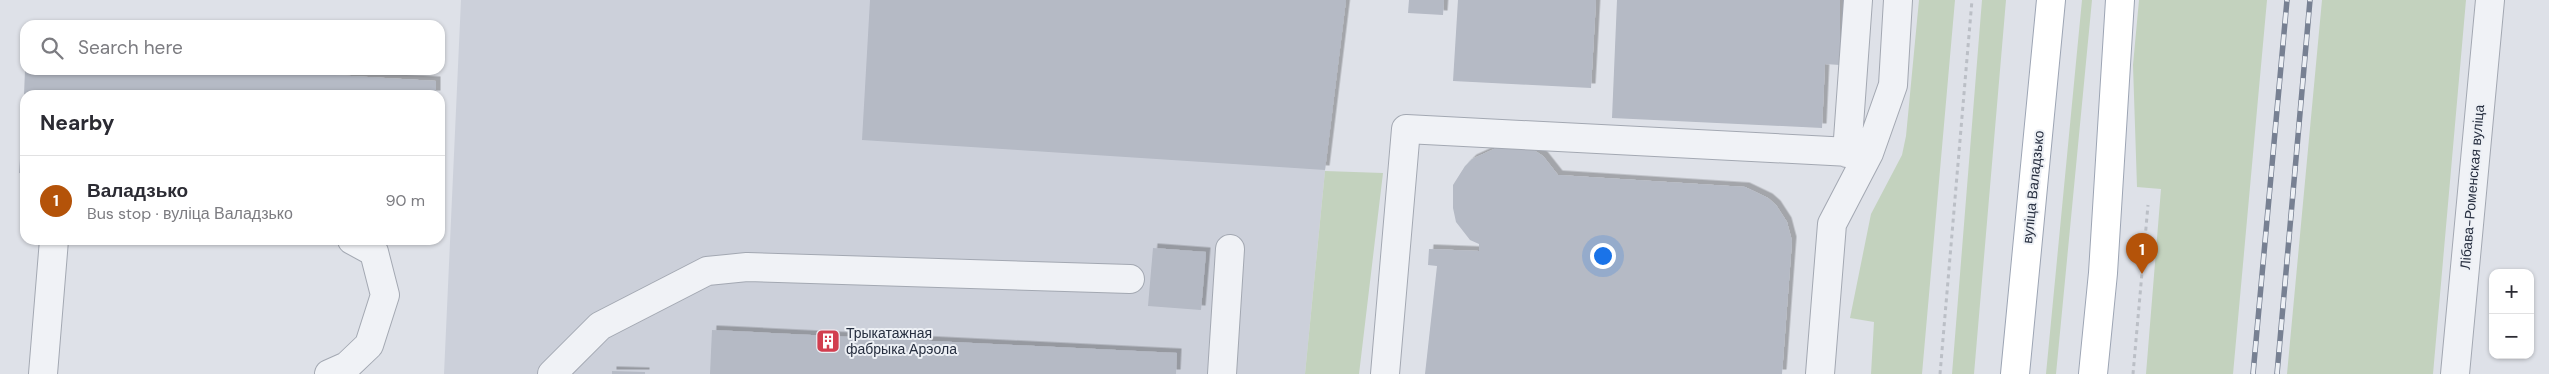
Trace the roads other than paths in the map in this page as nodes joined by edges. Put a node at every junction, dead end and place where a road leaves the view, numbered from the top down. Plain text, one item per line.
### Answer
1 (1858, 0) edge
2 (1898, 0) edge
3 (2051, 0) edge
4 (2120, 0) edge
5 (2490, 0) edge
6 (1858, 153) junction
7 (54, 245) edge
8 (361, 245) edge
9 (1230, 249) dead end
10 (1130, 279) dead end
11 (42, 374) edge
12 (329, 374) edge
13 (552, 374) edge
14 (1222, 374) edge
15 (1385, 374) edge
16 (1820, 374) edge
17 (2015, 374) edge
18 (2094, 374) edge
19 (2455, 374) edge

1 - 6 street
2 - 6 street
3 - 17 main road, вуліца Валадзько
4 - 18 main road
5 - 19 street, Лібава-Роменская вуліца
6 - 15 street
6 - 16 street
7 - 11 street
8 - 12 street
9 - 14 street
10 - 13 street

